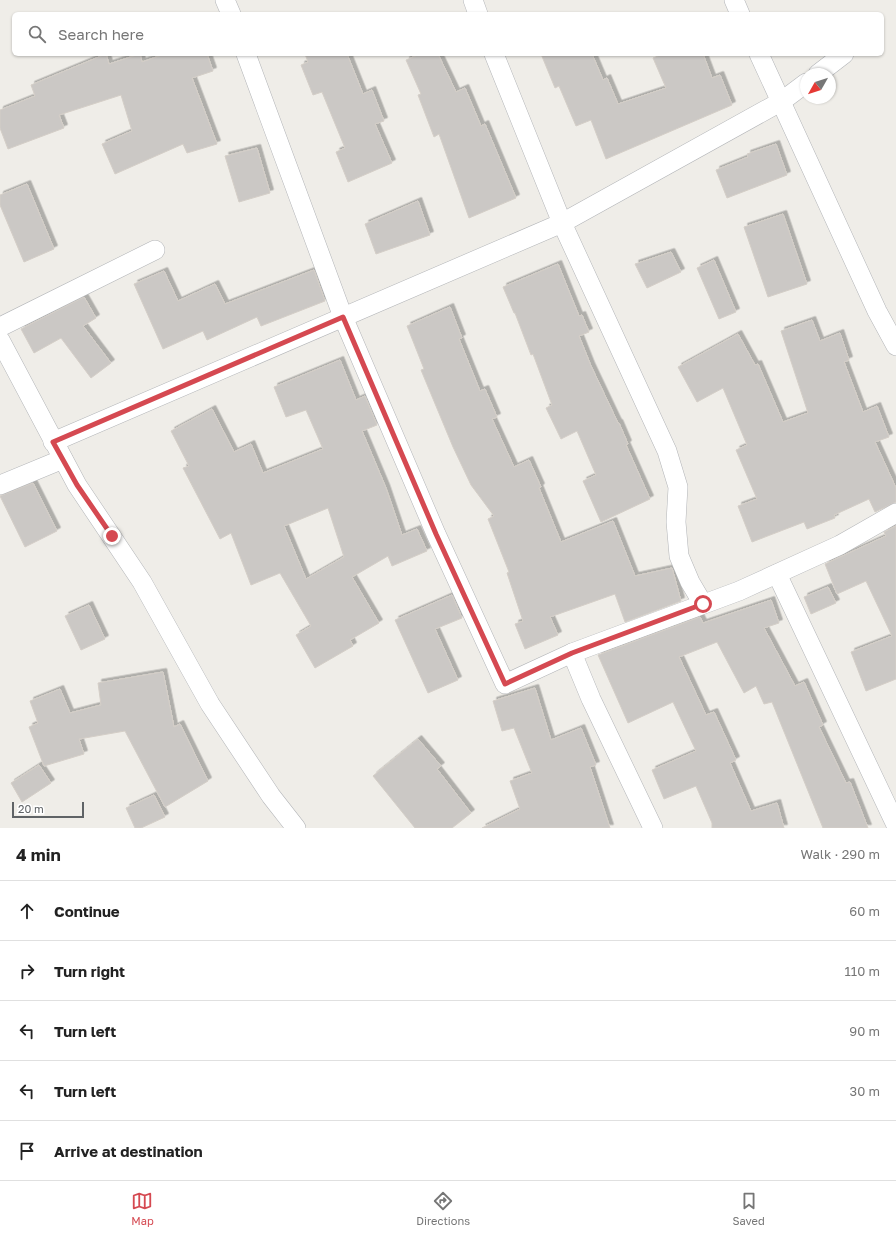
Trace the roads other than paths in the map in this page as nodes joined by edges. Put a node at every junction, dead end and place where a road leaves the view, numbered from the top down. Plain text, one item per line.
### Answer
1 (225, 0) edge
2 (473, 0) edge
3 (734, 0) edge
4 (230, 12) edge
5 (477, 12) edge
6 (739, 12) edge
7 (247, 56) edge
8 (495, 56) edge
9 (760, 56) edge
10 (841, 56) edge
11 (826, 68) edge
12 (800, 88) edge
13 (782, 101) junction
14 (562, 223) junction
15 (155, 250) dead end
16 (343, 317) junction
17 (0, 327) edge
18 (0, 340) edge
19 (896, 346) edge
20 (53, 442) junction
21 (63, 459) junction
22 (0, 485) edge
23 (896, 513) edge
24 (777, 574) junction
25 (703, 604) junction
26 (572, 653) junction
27 (896, 825) edge
28 (296, 828) edge
29 (653, 828) edge

1 - 4 street
2 - 5 street
3 - 6 street
7 - 16 street
8 - 14 street
9 - 13 street
10 - 11 street
12 - 13 street
13 - 14 street
13 - 19 street
14 - 16 street
14 - 25 street
15 - 17 street
16 - 20 street
16 - 26 street
18 - 20 street
20 - 21 street
21 - 22 street
21 - 28 street
23 - 24 street
24 - 25 street
24 - 27 street
25 - 26 street
26 - 29 street

